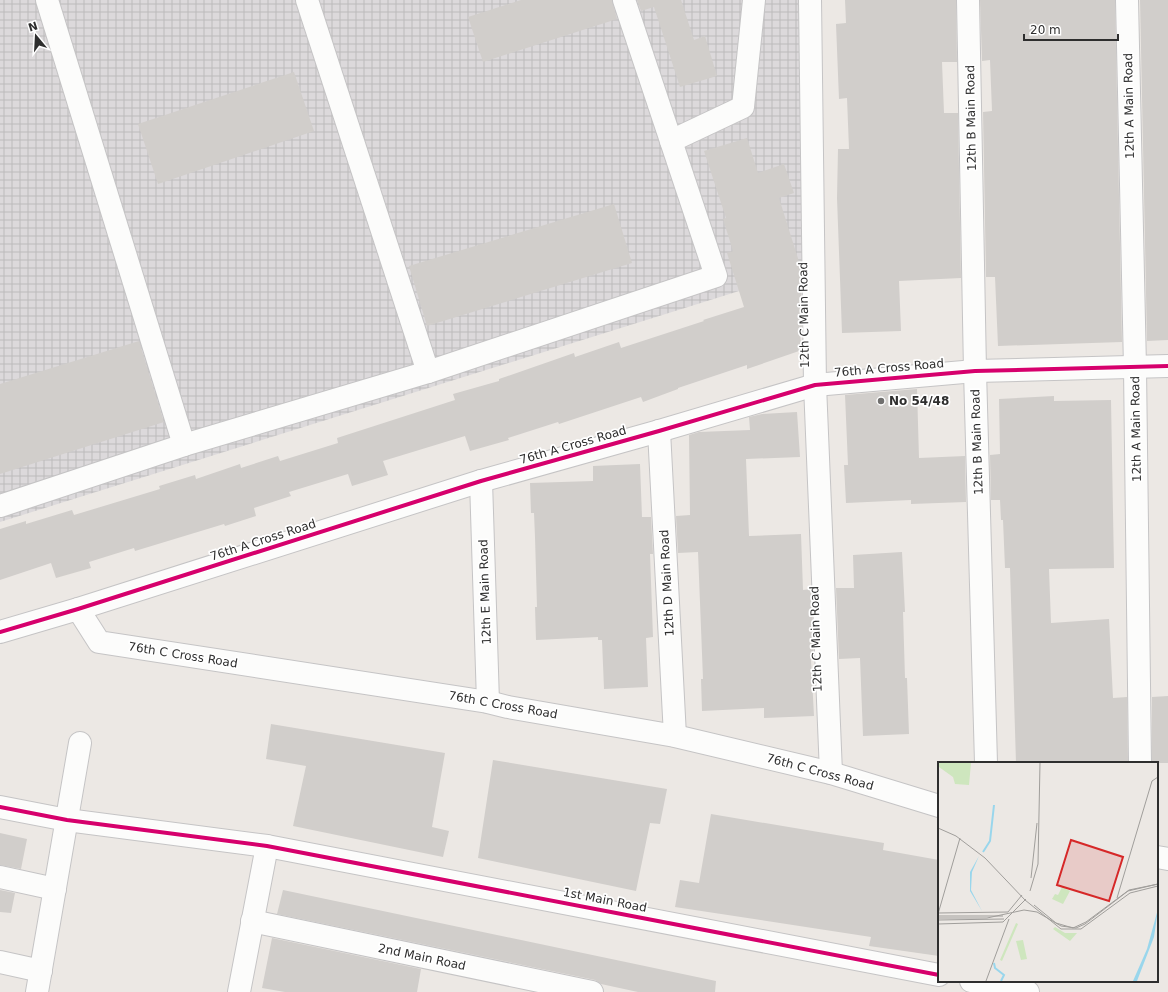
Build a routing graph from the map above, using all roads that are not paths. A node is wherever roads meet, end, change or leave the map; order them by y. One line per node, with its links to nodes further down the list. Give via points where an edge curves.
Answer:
1 (47, 0): 15 (street)
2 (307, 0): 12 (street)
3 (624, 0): 8 (street)
4 (754, 0): 8 (street, via 743,107)
5 (810, 0): 13 (street, 12th C Main Road)
6 (968, 0): 11 (street, 12th B Main Road)
7 (1127, 0): 10 (street, 12th A Main Road)
8 (671, 141): 12 (street, via 716,276)
9 (1168, 366): 10 (street, 76th A Cross Road)
10 (1135, 368): 11 (street, 76th A Cross Road); 24 (street, 12th A Main Road)
11 (975, 371): 13 (street, 76th A Cross Road); 23 (street, 12th B Main Road)
12 (428, 372): 15 (street)
13 (815, 385): 14 (street, 76th A Cross Road); 25 (street, 12th C Main Road)
14 (660, 431): 16 (street, 76th A Cross Road); 21 (street, 12th D Main Road)
15 (184, 446): 17 (street)
16 (481, 481): 18 (street, 76th A Cross Road); 20 (street, 12th E Main Road)
17 (0, 506)
18 (78, 609): 19 (street, 76th A Cross Road); 20 (street, 76th C Cross Road, via 99,642)
19 (0, 632)
20 (488, 702): 21 (street, 76th C Cross Road)
21 (675, 736): 25 (street, 76th C Cross Road)
22 (80, 743): 28 (street)
23 (986, 762)
24 (1140, 762)
25 (831, 773): 26 (street, 76th C Cross Road)
26 (938, 806)
27 (0, 807): 28 (street, 1st Main Road)
28 (67, 820): 29 (street, 1st Main Road); 33 (street)
29 (268, 846): 34 (street); 37 (street, 1st Main Road)
30 (1158, 857): 31 (street)
31 (1168, 859)
32 (0, 877): 33 (street)
33 (55, 889): 36 (street)
34 (252, 922): 40 (street); 41 (street, 2nd Main Road)
35 (0, 962): 36 (street)
36 (40, 971): 39 (street)
37 (938, 975)
38 (976, 982): 42 (street)
39 (37, 992)
40 (239, 992)
41 (592, 992)
42 (1025, 992)

